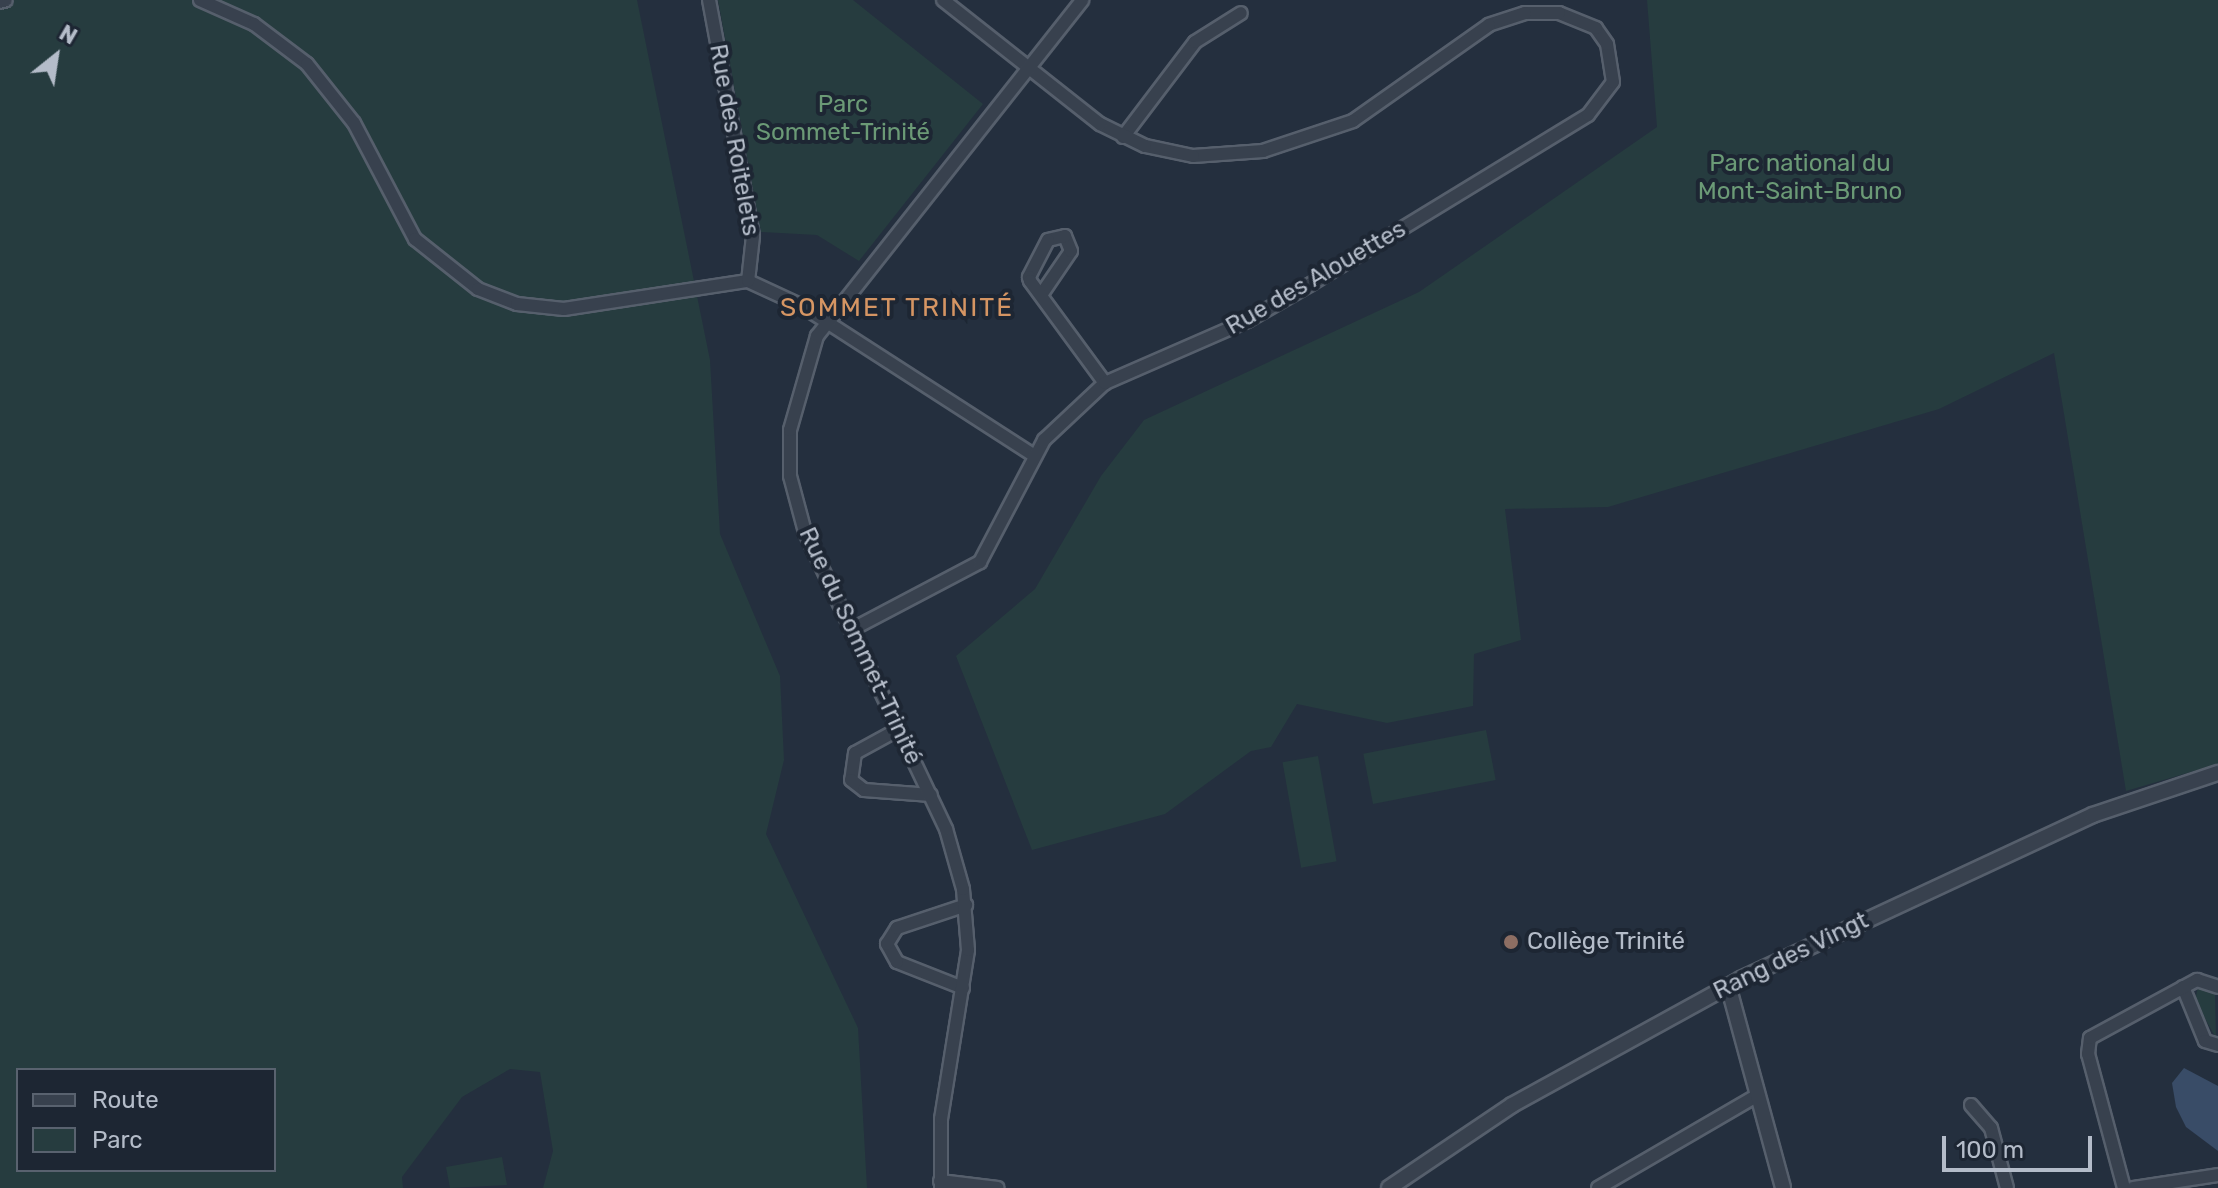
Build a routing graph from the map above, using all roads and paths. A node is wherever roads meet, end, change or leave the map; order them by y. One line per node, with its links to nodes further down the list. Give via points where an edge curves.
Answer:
1 (6, 0): 6 (street)
2 (200, 0): 10 (street, via 266,31 314,71 354,123 415,239 478,289 517,304 564,309)
3 (709, 0): 10 (street, Rue des Roitelets, via 753,236)
4 (943, 0): 8 (street)
5 (1082, 0): 8 (street, Rue du Sommet-Trinité)
6 (0, 2)
7 (1241, 13): 9 (street, via 1195,42)
8 (1029, 68): 9 (street); 12 (street, Rue du Sommet-Trinité)
9 (1123, 137): 13 (street, Rue des Alouettes, via 1207,158 1268,150 1369,114 1489,25 1532,12 1565,14 1596,28 1613,75 1609,92 1588,115 1311,284 1247,321)
10 (748, 281): 12 (street)
11 (1041, 295): 11 (street, via 1071,251 1065,236 1050,238 1029,268); 13 (street)
12 (827, 323): 14 (street); 15 (street, Rue du Sommet-Trinité, via 798,384 789,463 805,532)
13 (1105, 383): 14 (street, Rue des Alouettes)
14 (1033, 455): 15 (street, Rue des Alouettes, via 980,562)
15 (851, 630): 16 (street, Rue du Sommet-Trinité)
16 (899, 729): 18 (street, Rue du Sommet-Trinité); 18 (street, via 855,753 851,780 864,790)
17 (2218, 773): 20 (street, Rang des Vingt, via 2093,815)
18 (931, 795): 19 (street, Rue du Sommet-Trinité)
19 (966, 905): 23 (street, Rue du Sommet-Trinité); 23 (street, via 897,928 887,944 897,962)
20 (1728, 985): 25 (street); 29 (street, Rang des Vingt, via 1512,1105)
21 (2183, 987): 22 (street, via 2204,980); 24 (street, via 2205,1041); 34 (street, via 2088,1041)
22 (2218, 987)
23 (963, 988): 28 (street, Rue du Sommet-Trinité, via 942,1109)
24 (2218, 1045)
25 (1758, 1095): 31 (street); 32 (street)
26 (1971, 1105): 33 (street, via 1991,1128)
27 (2218, 1175): 35 (street)
28 (941, 1184): 30 (street)
29 (1393, 1187)
30 (998, 1188)
31 (1598, 1188)
32 (1783, 1188)
33 (2007, 1188)
34 (2124, 1188)
35 (2133, 1188)

